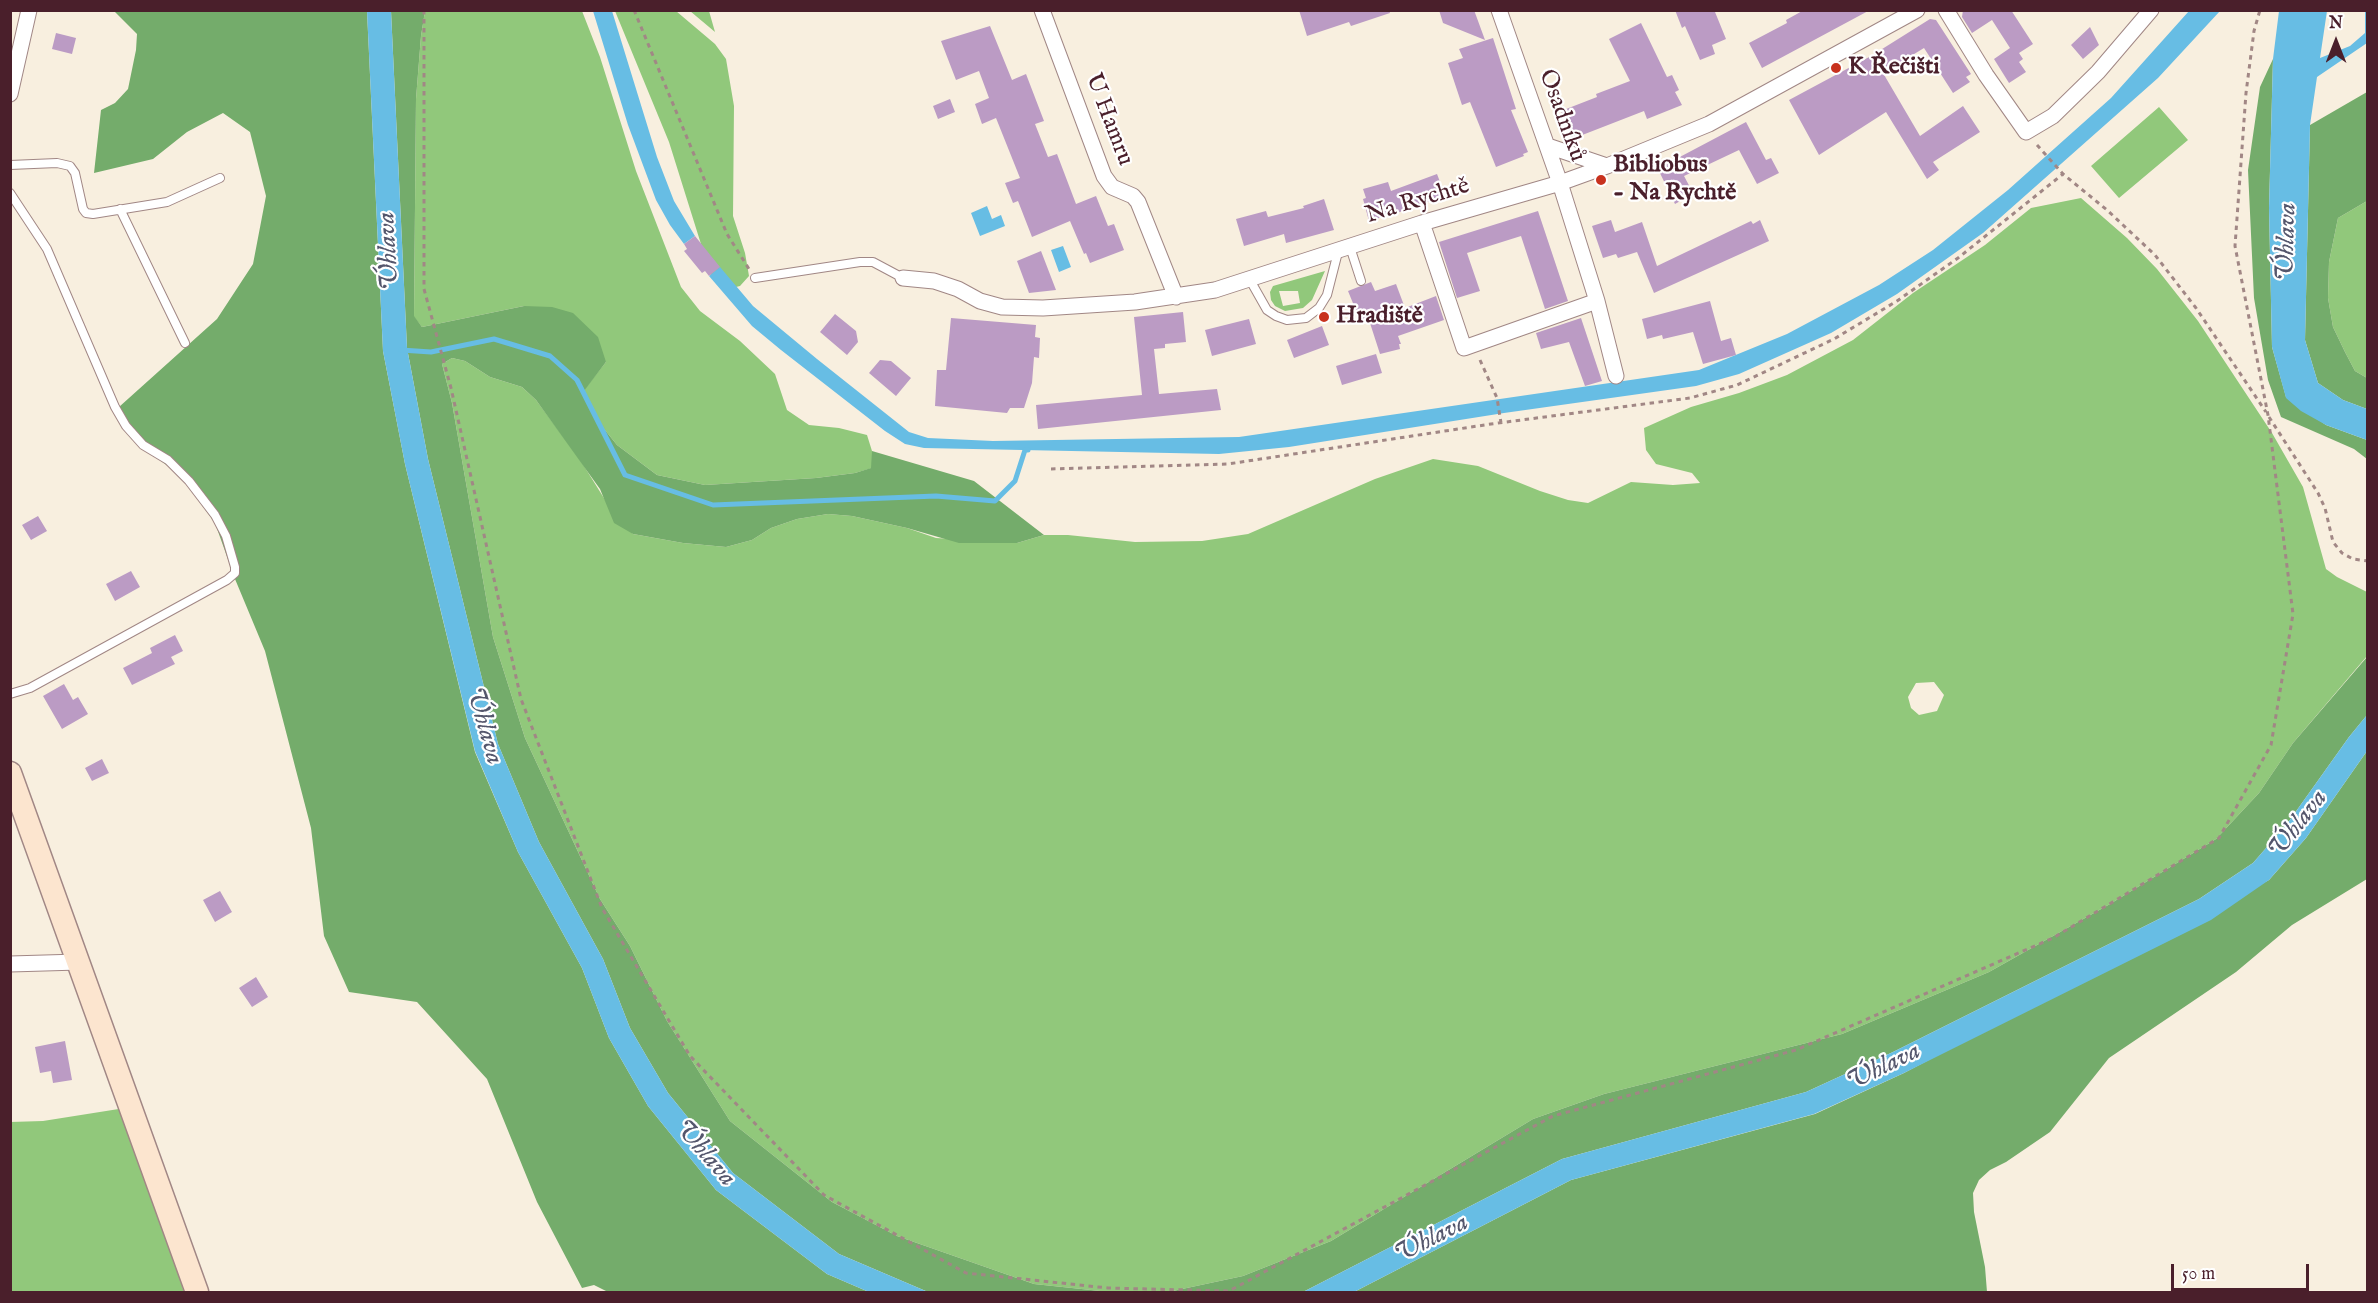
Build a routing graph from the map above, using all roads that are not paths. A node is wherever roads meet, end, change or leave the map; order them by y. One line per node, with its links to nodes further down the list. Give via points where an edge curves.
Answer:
1 (29, 10): 7 (street)
2 (1042, 10): 21 (street, U Hamru, via 1104,176 1112,187 1138,202)
3 (1499, 10): 8 (street, Osadníků)
4 (1917, 10): 10 (street, Na Rychtě, via 1719,119)
5 (1946, 10): 6 (street, via 2026,132 2053,116 2098,72)
6 (2151, 10)
7 (10, 94)
8 (1548, 146): 10 (street); 12 (street, Osadníků)
9 (10, 165): 14 (lane, via 70,166 86,213)
10 (1607, 166): 12 (street, Na Rychtě)
11 (220, 178): 14 (lane, via 167,202)
12 (1560, 183): 15 (street, Na Rychtě); 22 (street, Osadníků)
13 (10, 192): 25 (lane, via 47,249 126,426 196,489 215,514 236,567 227,580 30,688)
14 (120, 209): 23 (lane)
15 (1422, 223): 16 (street, Na Rychtě); 22 (street, via 1464,348)
16 (1344, 250): 19 (street, Na Rychtě); 19 (lane, via 1327,295 1306,318 1287,320 1267,310); 20 (lane)
17 (755, 278): 18 (lane, via 860,262 873,262)
18 (903, 278): 21 (street, Na Rychtě, via 942,284 1002,307 1043,308)
19 (1250, 280): 21 (street, Na Rychtě)
20 (1361, 281)
21 (1176, 297)
22 (1597, 301): 24 (street, Osadníků)
23 (185, 343)
24 (1616, 376)
25 (10, 694)
26 (10, 773): 27 (street)
27 (79, 962): 28 (street); 29 (street)
28 (10, 964)
29 (197, 1293)

